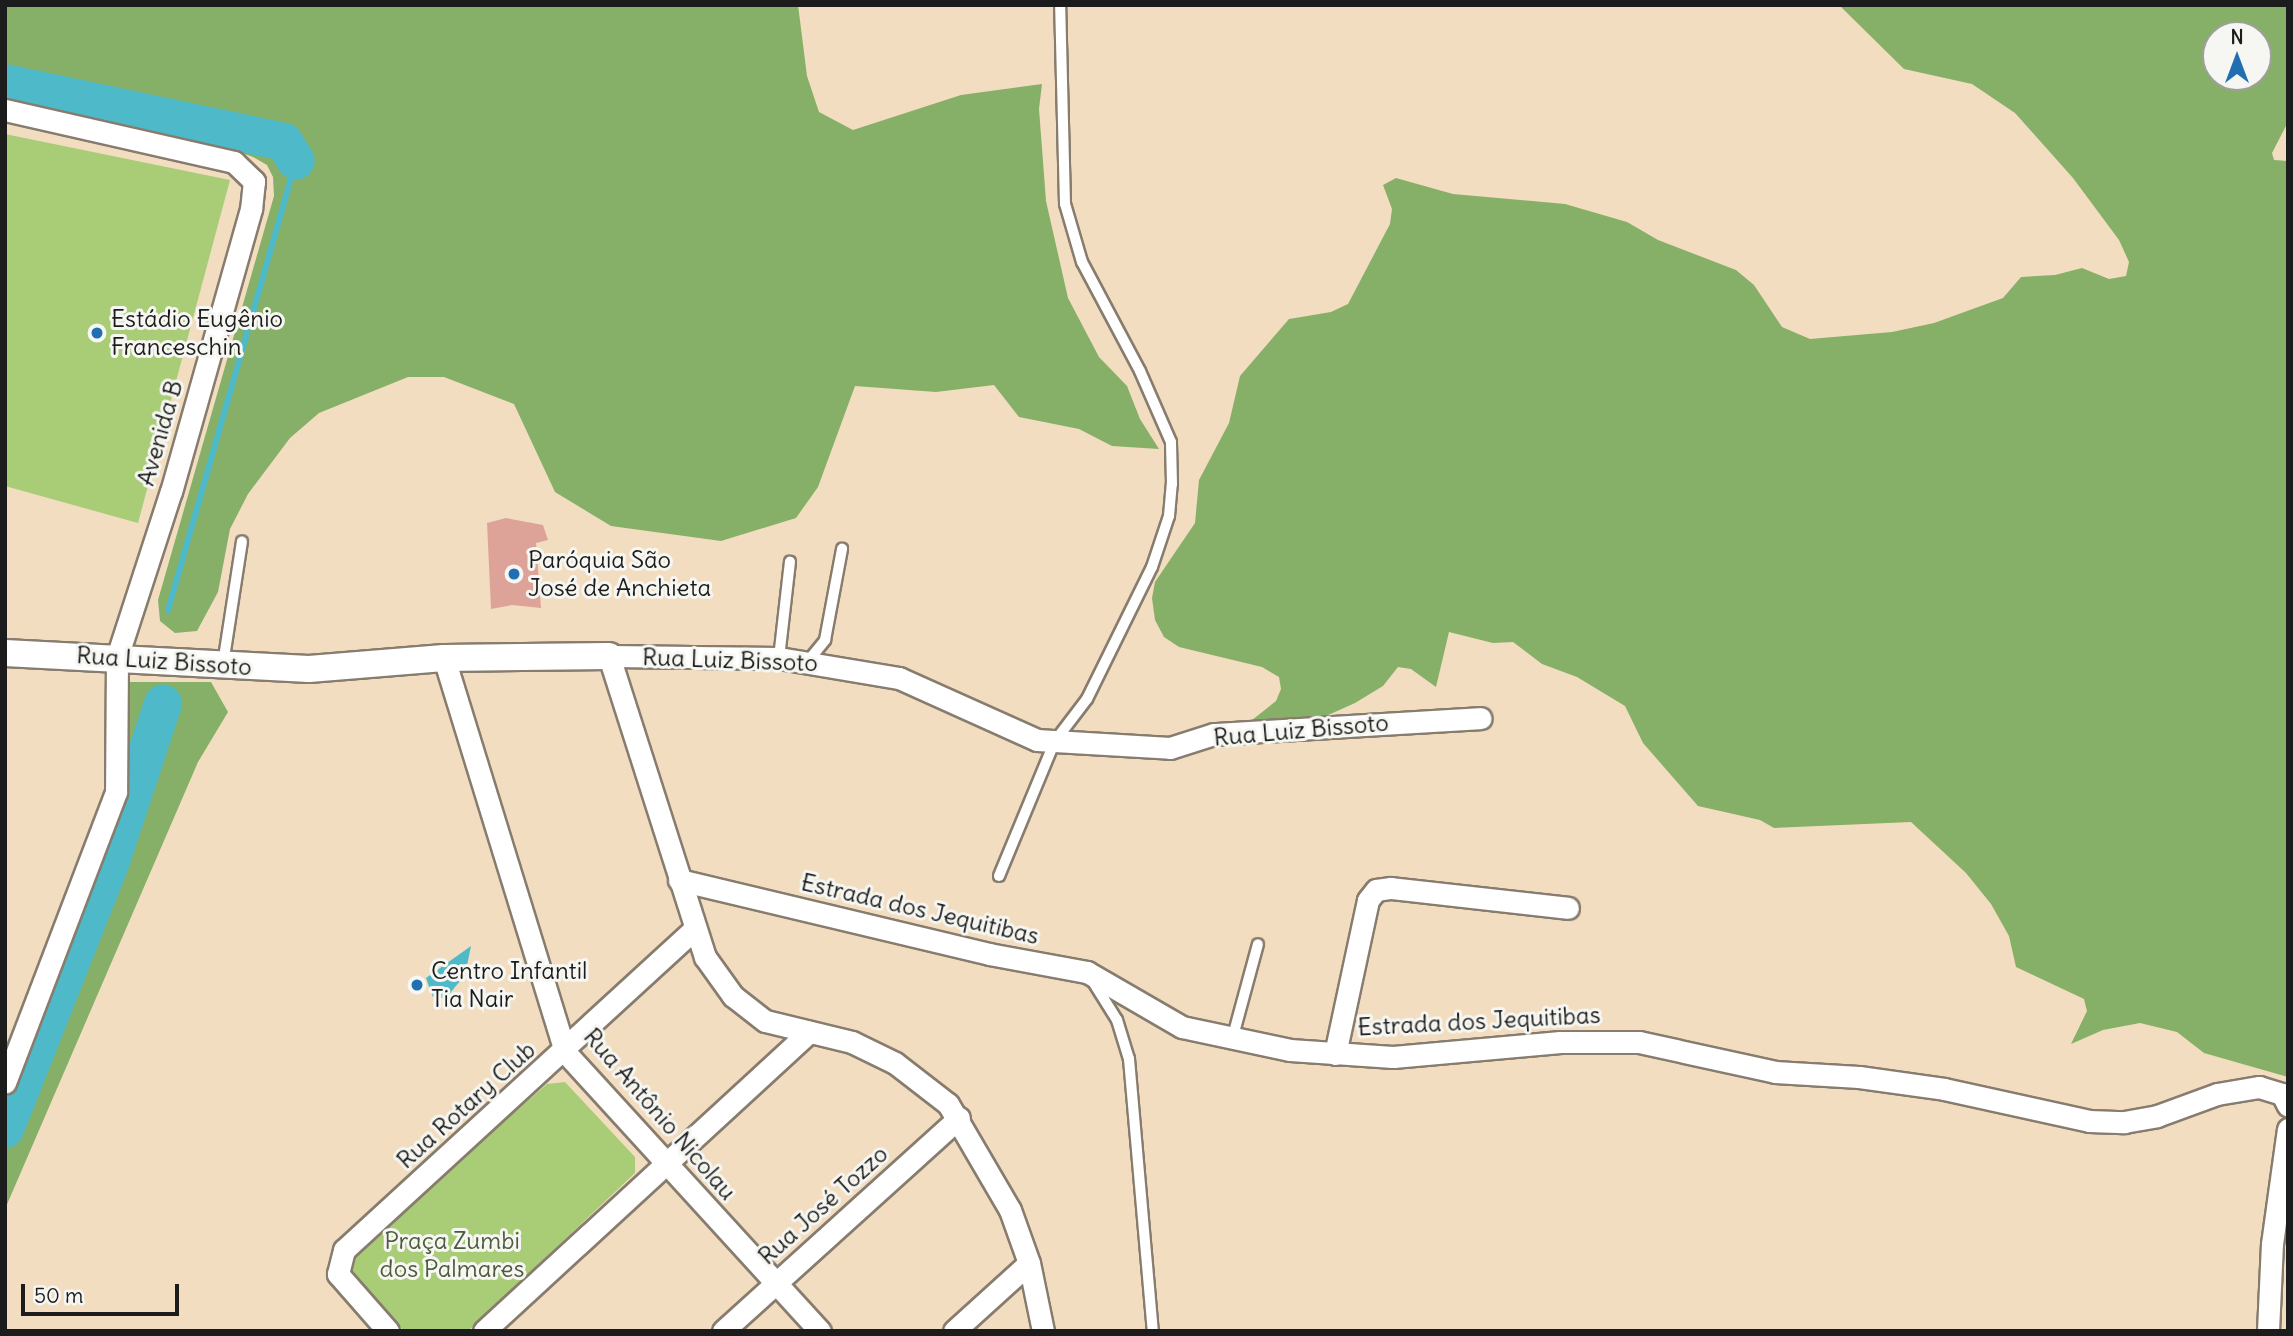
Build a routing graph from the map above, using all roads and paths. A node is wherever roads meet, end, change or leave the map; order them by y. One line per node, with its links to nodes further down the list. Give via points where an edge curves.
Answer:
1 (1060, 5): 14 (lane, via 1065,204 1082,262 1140,371 1171,442 1172,484 1169,516 1152,567 1087,698)
2 (5, 110): 8 (street, Avenida B, via 234,162 254,181 251,209 171,491)
3 (242, 541): 12 (lane)
4 (842, 550): 11 (lane, via 825,639)
5 (790, 562): 10 (lane)
6 (5, 653): 8 (street, Rua Luiz Bissoto)
7 (608, 656): 9 (street, Rua Luiz Bissoto); 10 (street, Rua Luiz Bissoto); 16 (street)
8 (117, 657): 12 (street, Rua Luiz Bissoto); 25 (street, Avenida B, via 116,792)
9 (444, 658): 12 (street, Rua Luiz Bissoto, via 309,669); 23 (street, Rua Antônio Nicolau)
10 (779, 658): 11 (street, Rua Luiz Bissoto)
11 (809, 660): 14 (street, Rua Luiz Bissoto, via 899,678 1019,734)
12 (223, 664)
13 (1481, 718): 14 (street, Rua Luiz Bissoto, via 1213,734 1170,748)
14 (1055, 741): 15 (lane)
15 (999, 876)
16 (679, 880): 18 (street); 20 (street, Estrada dos Jequitibas)
17 (1568, 908): 24 (street, via 1376,890 1368,900)
18 (695, 928): 21 (street, via 705,957 733,996 765,1021); 23 (street, Rua Rotary Club)
19 (1258, 944): 22 (lane)
20 (1087, 972): 22 (street, Estrada dos Jequitibas, via 1182,1027); 38 (lane, via 1117,1020 1129,1059)
21 (809, 1032): 27 (street, via 852,1042 895,1063 948,1104); 29 (street)
22 (1233, 1036): 24 (street, Estrada dos Jequitibas, via 1290,1050)
23 (565, 1052): 29 (street, Rua Antônio Nicolau); 32 (street, Rua Rotary Club, via 345,1250 338,1274)
24 (1335, 1054): 26 (street, Estrada dos Jequitibas, via 1393,1057 1560,1042 1639,1042 1774,1072 1944,1089 2089,1121 2124,1122 2157,1116 2217,1094 2259,1087 2282,1094)
25 (5, 1082)
26 (2288, 1106)
27 (958, 1118): 30 (street, via 1010,1210); 31 (street, Rua José Tozzo)
28 (2288, 1129): 39 (street, via 2272,1244)
29 (666, 1164): 31 (street, Rua Antônio Nicolau); 33 (street)
30 (1029, 1263): 36 (street); 37 (street)
31 (776, 1283): 34 (street, Rua José Tozzo); 35 (street, Rua Antônio Nicolau)
32 (388, 1331)
33 (484, 1331)
34 (723, 1331)
35 (820, 1331)
36 (954, 1331)
37 (1044, 1331)
38 (1153, 1331)
39 (2268, 1331)

